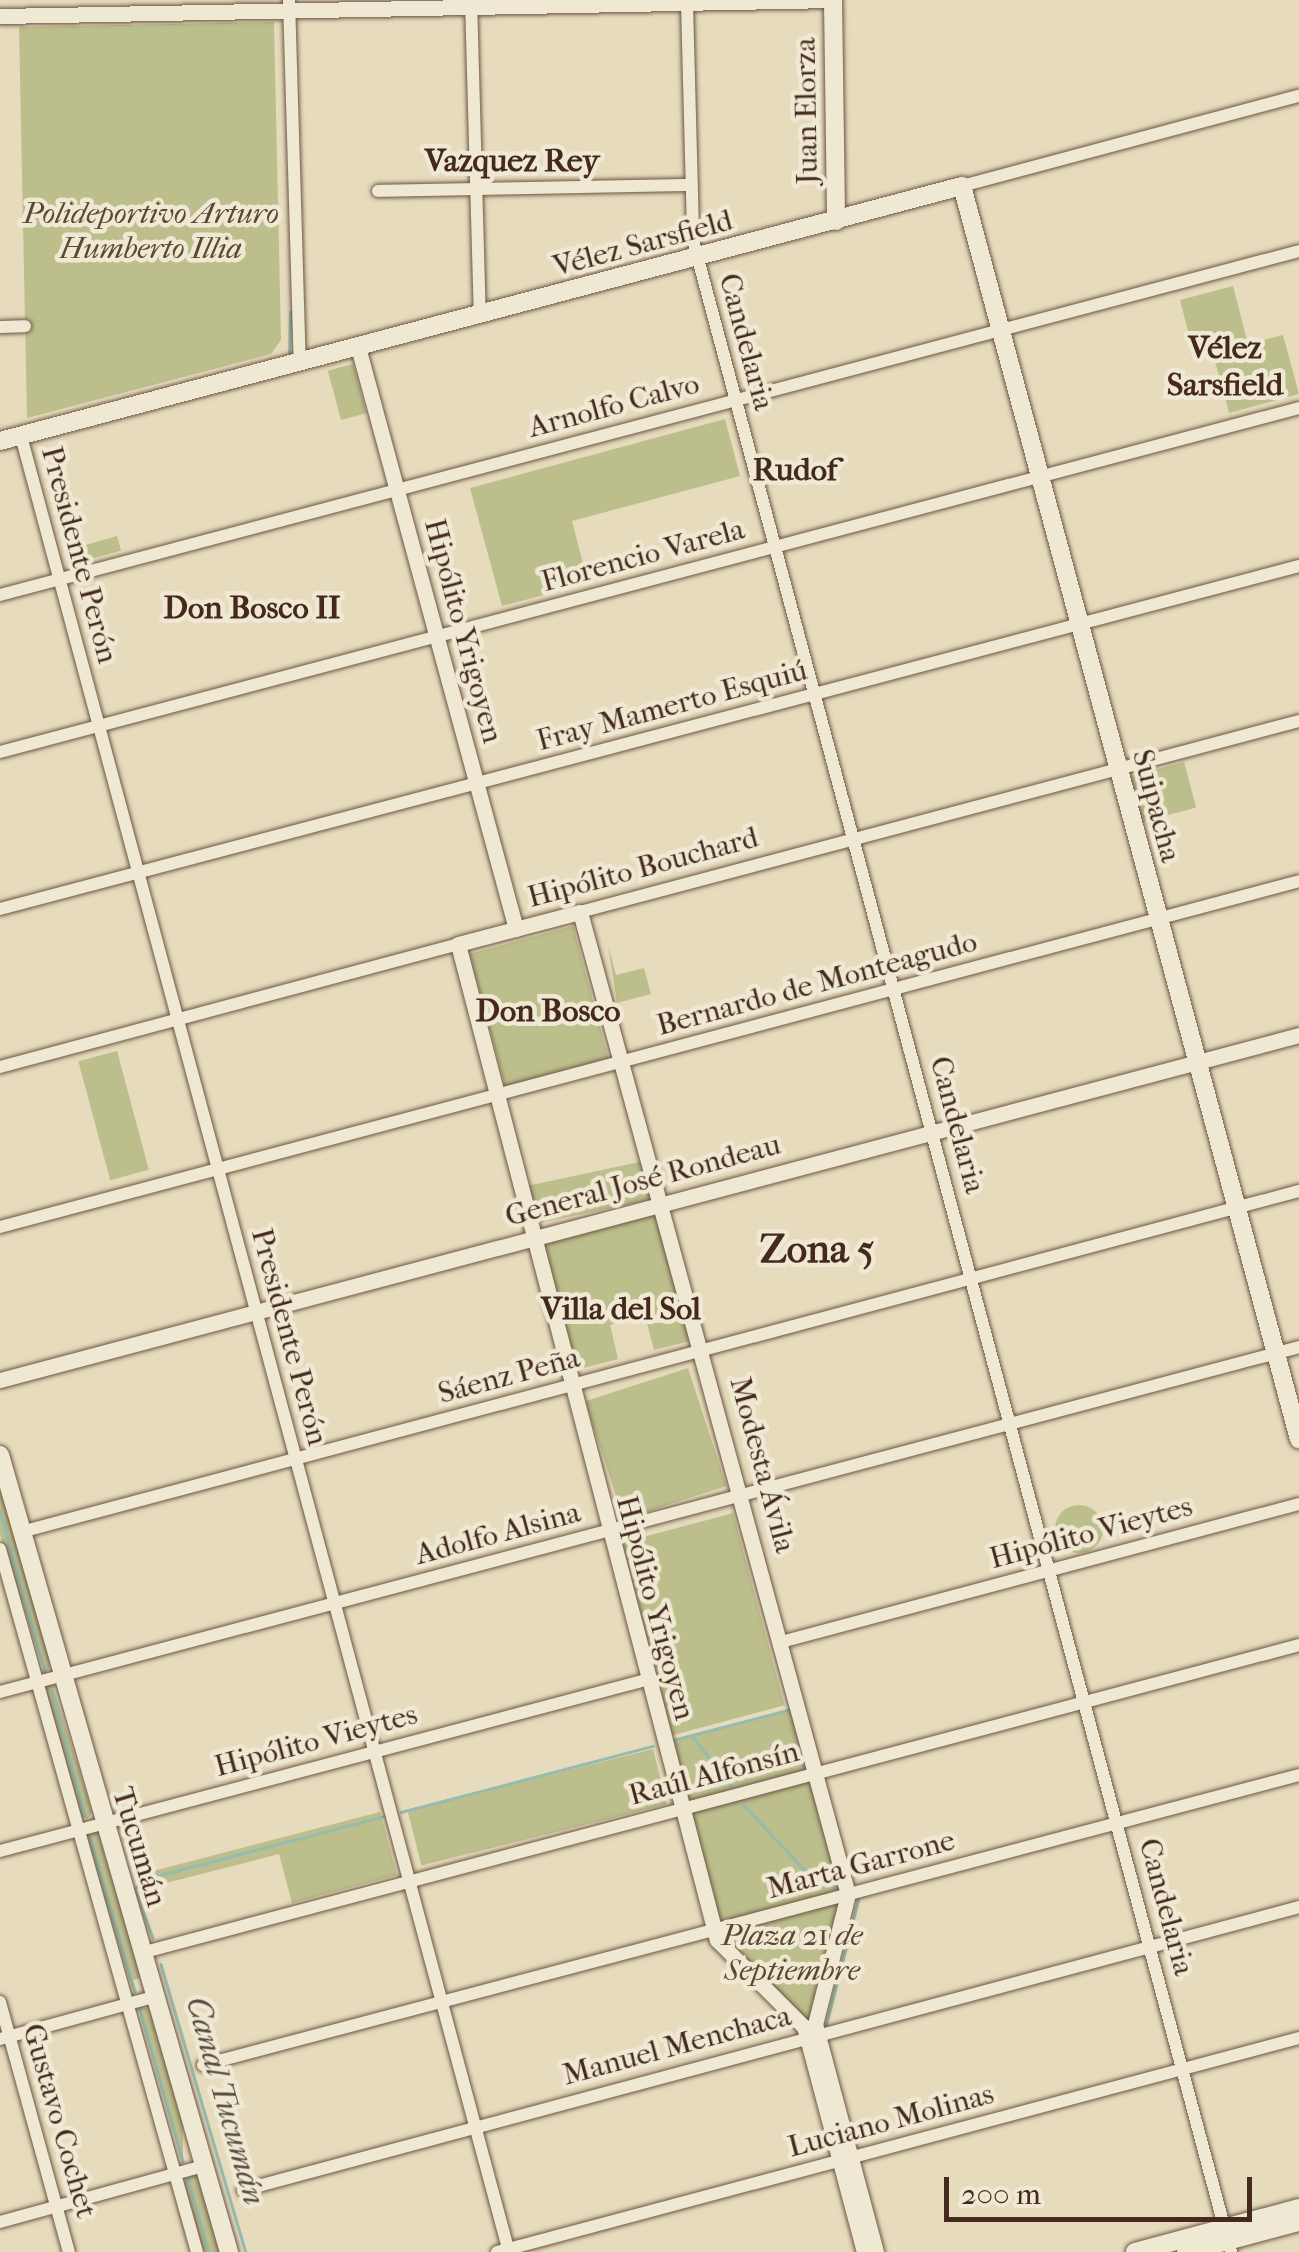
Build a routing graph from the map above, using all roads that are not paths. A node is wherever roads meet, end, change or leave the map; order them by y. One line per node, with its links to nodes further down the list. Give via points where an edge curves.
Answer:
1 (835, 0): 3 (street); 13 (main road, Juan Elorza)
2 (650, 2): 3 (street); 4 (street)
3 (687, 3): 9 (street, Candelaria)
4 (471, 4): 5 (street); 11 (street)
5 (289, 5): 6 (street); 21 (street)
6 (107, 7): 7 (street)
7 (0, 16)
8 (1299, 96): 10 (street, Vélez Sarsfield)
9 (692, 185): 11 (street); 15 (street, Candelaria)
10 (962, 186): 13 (main road, Vélez Sarsfield); 19 (main road, Suipacha)
11 (476, 189): 12 (street); 16 (street)
12 (378, 191)
13 (836, 221): 15 (main road, Vélez Sarsfield)
14 (1299, 251): 19 (street, Arnolfo Calvo)
15 (698, 258): 16 (main road, Vélez Sarsfield); 22 (street, Candelaria)
16 (480, 315): 20 (main road, Vélez Sarsfield)
17 (25, 326): 18 (street)
18 (0, 327)
19 (1000, 330): 22 (street, Arnolfo Calvo); 26 (main road, Suipacha)
20 (358, 347): 21 (main road, Vélez Sarsfield); 27 (street, Hipólito Yrigoyen)
21 (300, 362): 24 (main road, Vélez Sarsfield)
22 (736, 400): 27 (street, Arnolfo Calvo); 28 (street, Candelaria)
23 (1299, 408): 26 (street, Florencio Varela)
24 (20, 436): 25 (main road, Vélez Sarsfield); 30 (street, Presidente Perón)
25 (0, 441)
26 (1039, 477): 28 (street, Florencio Varela); 32 (main road, Suipacha)
27 (397, 490): 30 (street, Arnolfo Calvo); 33 (street, Hipólito Yrigoyen)
28 (775, 546): 33 (street, Florencio Varela); 34 (street, Candelaria)
29 (1299, 566): 32 (street, Fray Mamerto Esquiú)
30 (59, 579): 31 (street, Arnolfo Calvo); 36 (street, Presidente Perón)
31 (0, 595)
32 (1079, 624): 34 (street, Fray Mamerto Esquiú); 38 (main road, Suipacha)
33 (436, 636): 36 (street, Florencio Varela); 39 (street, Hipólito Yrigoyen)
34 (815, 694): 39 (street, Fray Mamerto Esquiú); 40 (street, Candelaria)
35 (1299, 721): 38 (street, Hipólito Bouchard)
36 (98, 725): 37 (street, Florencio Varela); 41 (street, Presidente Perón)
37 (0, 752)
38 (1117, 769): 40 (street, Hipólito Bouchard); 45 (main road, Suipacha)
39 (476, 784): 41 (street, Fray Mamerto Esquiú); 46 (street, Hipólito Yrigoyen)
40 (854, 841): 44 (street, Hipólito Bouchard); 48 (street, Candelaria)
41 (138, 873): 43 (street, Fray Mamerto Esquiú); 49 (street, Presidente Perón)
42 (1299, 881): 45 (street, Bernardo de Monteagudo)
43 (0, 909)
44 (580, 912): 46 (street, Hipólito Bouchard); 51 (street, Modesta Ávila)
45 (1158, 918): 48 (street, Bernardo de Monteagudo); 52 (main road, Suipacha)
46 (516, 929): 47 (street, Hipólito Bouchard)
47 (458, 944): 49 (street, Hipólito Bouchard); 54 (street, Hipólito Yrigoyen)
48 (894, 989): 51 (street, Bernardo de Monteagudo); 55 (street, Candelaria)
49 (178, 1019): 53 (street, Hipólito Bouchard); 56 (street, Presidente Perón)
50 (1299, 1034): 52 (street, General José Rondeau)
51 (622, 1062): 54 (street, Bernardo de Monteagudo); 58 (street, Modesta Ávila)
52 (1197, 1062): 55 (street, General José Rondeau); 59 (main road, Suipacha)
53 (0, 1068)
54 (496, 1096): 56 (street, Bernardo de Monteagudo); 61 (street, Hipólito Yrigoyen)
55 (933, 1132): 58 (street, General José Rondeau); 62 (street, Candelaria)
56 (218, 1170): 60 (street, Bernardo de Monteagudo); 63 (street, Presidente Perón)
57 (1299, 1190): 59 (street, Sáenz Peña)
58 (663, 1204): 61 (street, General José Rondeau); 65 (street, Modesta Ávila)
59 (1236, 1208): 62 (street, Sáenz Peña); 66 (main road, Suipacha)
60 (0, 1227)
61 (528, 1240): 63 (street, General José Rondeau); 68 (street, Hipólito Yrigoyen)
62 (972, 1278): 65 (street, Sáenz Peña); 69 (street, Candelaria)
63 (257, 1313): 67 (street, General José Rondeau); 72 (street, Presidente Perón)
64 (1299, 1347): 66 (street, Adolfo Alsina)
65 (702, 1350): 68 (street, Sáenz Peña); 73 (street, Modesta Ávila)
66 (1276, 1353): 69 (street, Adolfo Alsina); 70 (main road, Suipacha)
67 (0, 1380)
68 (567, 1386): 72 (street, Sáenz Peña); 76 (street, Hipólito Yrigoyen)
69 (1011, 1424): 73 (street, Adolfo Alsina); 78 (street, Candelaria)
70 (1299, 1440)
71 (0, 1456): 75 (main road, Tucumán)
72 (296, 1459): 75 (street, Sáenz Peña); 79 (street, Presidente Perón)
73 (742, 1496): 76 (street, Adolfo Alsina); 80 (street, Modesta Ávila)
74 (1299, 1504): 78 (street, Hipólito Vieytes)
75 (21, 1532): 82 (main road, Tucumán)
76 (606, 1532): 79 (street, Adolfo Alsina); 83 (street, Hipólito Yrigoyen)
77 (0, 1549): 84 (street, Tucumán)
78 (1050, 1570): 80 (street, Hipólito Vieytes); 86 (street, Candelaria)
79 (335, 1603): 82 (street, Adolfo Alsina); 87 (street, Presidente Perón)
80 (780, 1642): 88 (street, Modesta Ávila)
81 (1299, 1645): 86 (street, Raúl Alfonsín)
82 (60, 1676): 84 (street, Adolfo Alsina); 92 (main road, Tucumán)
83 (646, 1680): 87 (street, Hipólito Vieytes); 90 (street, Hipólito Yrigoyen)
84 (37, 1682): 85 (street, Adolfo Alsina); 93 (street, Tucumán)
85 (0, 1692)
86 (1086, 1701): 88 (street, Raúl Alfonsín); 91 (street, Candelaria)
87 (375, 1751): 92 (street, Hipólito Vieytes); 95 (street, Presidente Perón)
88 (816, 1773): 90 (street, Raúl Alfonsín); 96 (street, Modesta Ávila)
89 (1299, 1775): 91 (street, Marta Garrone)
90 (681, 1809): 95 (street, Raúl Alfonsín); 98 (street, Hipólito Yrigoyen)
91 (1118, 1823): 96 (street, Marta Garrone); 99 (street, Candelaria)
92 (102, 1824): 93 (street, Hipólito Vieytes); 100 (main road, Tucumán)
93 (80, 1830): 94 (street, Hipólito Vieytes); 104 (street, Tucumán)
94 (0, 1852)
95 (410, 1881): 100 (street, Raúl Alfonsín); 103 (street, Presidente Perón)
96 (848, 1894): 98 (street, Marta Garrone); 105 (street, Modesta Ávila)
97 (1299, 1906): 99 (street, Manuel Menchaca)
98 (714, 1930): 103 (street, Marta Garrone); 105 (street, Hipólito Yrigoyen)
99 (1151, 1946): 105 (street, Manuel Menchaca); 109 (street, Candelaria)
100 (142, 1952): 101 (main road, Tucumán)
101 (154, 1997): 104 (street); 112 (main road, Tucumán)
102 (0, 2002): 106 (street, Gustavo Cochet)
103 (443, 2002): 108 (street, Marta Garrone); 110 (street, Presidente Perón)
104 (128, 2004): 106 (street); 113 (street, Tucumán)
105 (812, 2036): 110 (street, Manuel Menchaca); 111 (street, Hipólito Yrigoyen)
106 (5, 2037): 115 (street, Gustavo Cochet)
107 (1299, 2038): 109 (street, Luciano Molinas)
108 (203, 2065)
109 (1183, 2069): 111 (street, Luciano Molinas); 119 (street, Candelaria)
110 (476, 2126): 114 (street, Manuel Menchaca); 120 (street, Presidente Perón)
111 (845, 2159): 120 (street, Luciano Molinas); 124 (street, Hipólito Yrigoyen); 125 (street, Hipólito Yrigoyen)
112 (204, 2166): 113 (street); 123 (main road, Tucumán)
113 (175, 2174): 115 (street); 122 (street, Tucumán)
114 (243, 2190)
115 (56, 2206): 117 (street); 121 (street, Gustavo Cochet)
116 (1299, 2208): 119 (main road)
117 (0, 2222)
118 (1299, 2222): 119 (main road)
119 (1228, 2240): 126 (main road); 127 (main road)
120 (505, 2251)
121 (69, 2252)
122 (197, 2252)
123 (229, 2252)
124 (864, 2252)
125 (876, 2252)
126 (1135, 2252)
127 (1186, 2252)

